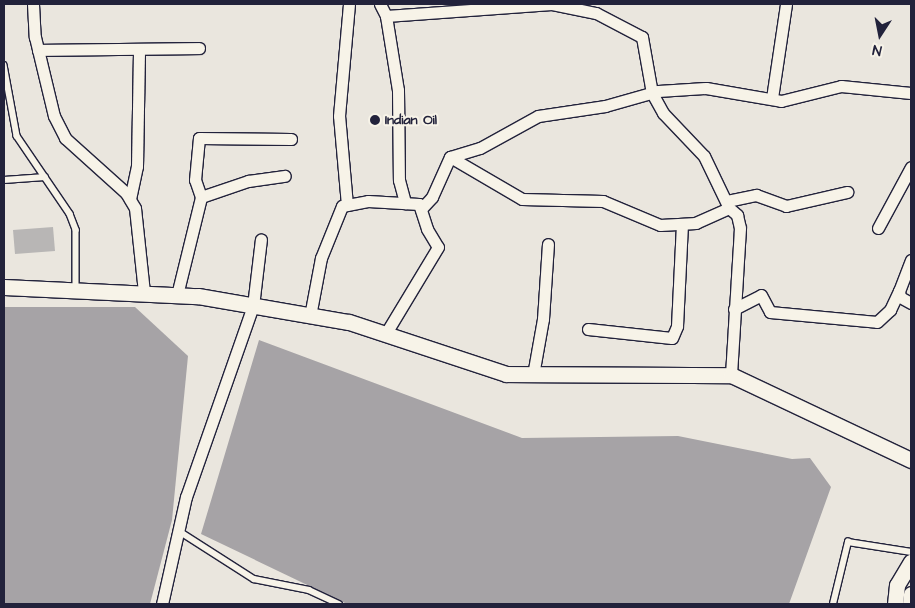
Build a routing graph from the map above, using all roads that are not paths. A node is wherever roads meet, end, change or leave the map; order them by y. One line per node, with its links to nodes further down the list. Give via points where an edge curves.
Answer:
1 (33, 4): 9 (street)
2 (349, 4): 24 (street, via 339,116)
3 (380, 4): 6 (street)
4 (786, 4): 13 (street)
5 (566, 5): 6 (street); 11 (street, via 596,13 642,37)
6 (386, 16): 23 (street, via 398,90 399,180)
7 (199, 48): 8 (street)
8 (139, 49): 9 (street); 22 (street, via 137,166)
9 (38, 50): 22 (street, via 46,89 65,138)
10 (4, 67): 18 (lane, via 17,136)
11 (652, 93): 13 (street, via 728,89); 15 (street, via 538,116 480,148); 25 (street, via 663,113 704,156)
12 (911, 93): 13 (street, via 841,86 781,101)
13 (772, 98)
14 (291, 139): 21 (street, via 199,138 196,180)
15 (450, 157): 26 (street, via 432,197); 27 (street, via 522,199 603,201 660,225)
16 (911, 167): 28 (street)
17 (286, 176): 21 (street, via 248,181)
18 (45, 177): 19 (lane); 33 (lane, via 70,214 76,230)
19 (4, 180)
20 (847, 192): 25 (street, via 786,206 756,195)
21 (200, 197): 36 (street)
22 (130, 199): 35 (street, via 137,221)
23 (405, 203): 24 (street, via 368,201); 26 (street, via 419,204)
24 (347, 205): 40 (street, via 342,206 334,220 321,258)
25 (728, 205): 27 (street); 39 (street, via 737,215 740,228)
26 (421, 209): 42 (street, via 427,229 438,247)
27 (682, 225): 41 (street, via 677,326 672,338)
28 (878, 228)
29 (261, 239): 38 (street)
30 (548, 244): 43 (street, via 542,327)
31 (911, 260): 34 (street)
32 (4, 287): 33 (street)
33 (84, 289): 35 (street)
34 (899, 291): 37 (street, via 900,297); 39 (street, via 890,310 877,322 770,312 761,295)
35 (144, 292): 36 (street)
36 (177, 295): 38 (street)
37 (911, 304)
38 (253, 306): 40 (street); 46 (street, via 186,497)
39 (734, 309): 44 (street)
40 (310, 316): 42 (street, via 349,322)
41 (588, 329)
42 (385, 335): 43 (street, via 506,374)
43 (533, 375): 44 (street)
44 (730, 375): 45 (street)
45 (911, 460)
46 (179, 530): 49 (street); 50 (lane, via 254,579 309,590)
47 (911, 563): 51 (lane, via 848,542); 52 (street, via 897,585)
48 (911, 594): 53 (street)
49 (162, 604)
50 (339, 604)
51 (834, 604)
52 (895, 604)
53 (910, 604)

